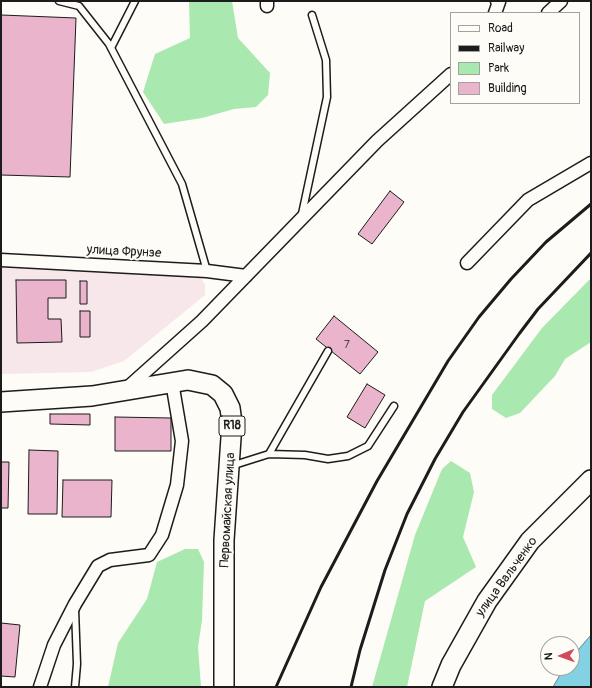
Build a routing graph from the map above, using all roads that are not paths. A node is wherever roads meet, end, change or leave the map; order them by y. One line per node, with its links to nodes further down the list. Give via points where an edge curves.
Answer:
1 (59, 1): 6 (lane, via 79,6)
2 (135, 1): 6 (lane)
3 (561, 1): 4 (street)
4 (549, 12)
5 (312, 15): 9 (lane, via 326,60 327,97)
6 (111, 48): 12 (lane, via 182,184)
7 (450, 75): 9 (street, via 377,141)
8 (591, 163): 11 (street, via 528,200)
9 (301, 219): 13 (street)
10 (1, 260): 12 (street, улица Фрунзе)
11 (467, 262)
12 (207, 271): 13 (street, улица Фрунзе)
13 (246, 276): 16 (street, via 202,322)
14 (328, 351): 19 (lane)
15 (172, 382): 16 (main road, Первомайская улица / R18); 20 (main road, Первомайская улица / R18, via 200,381 212,385 222,394 230,408 232,422); 22 (street, via 182,441 177,485 162,535 149,555 110,560 98,566)
16 (124, 391): 17 (main road, Первомайская улица / R18, via 92,396)
17 (1, 402)
18 (394, 406): 19 (lane, via 368,446 348,456 328,459 306,455)
19 (269, 454): 20 (lane)
20 (230, 466): 25 (main road, Первомайская улица / R18, via 224,540)
21 (591, 480): 26 (main road, улица Вальченко, via 530,541 491,595 450,665)
22 (75, 604): 23 (street, via 54,645); 24 (lane)
23 (40, 687)
24 (75, 687)
25 (224, 687)
26 (442, 687)

